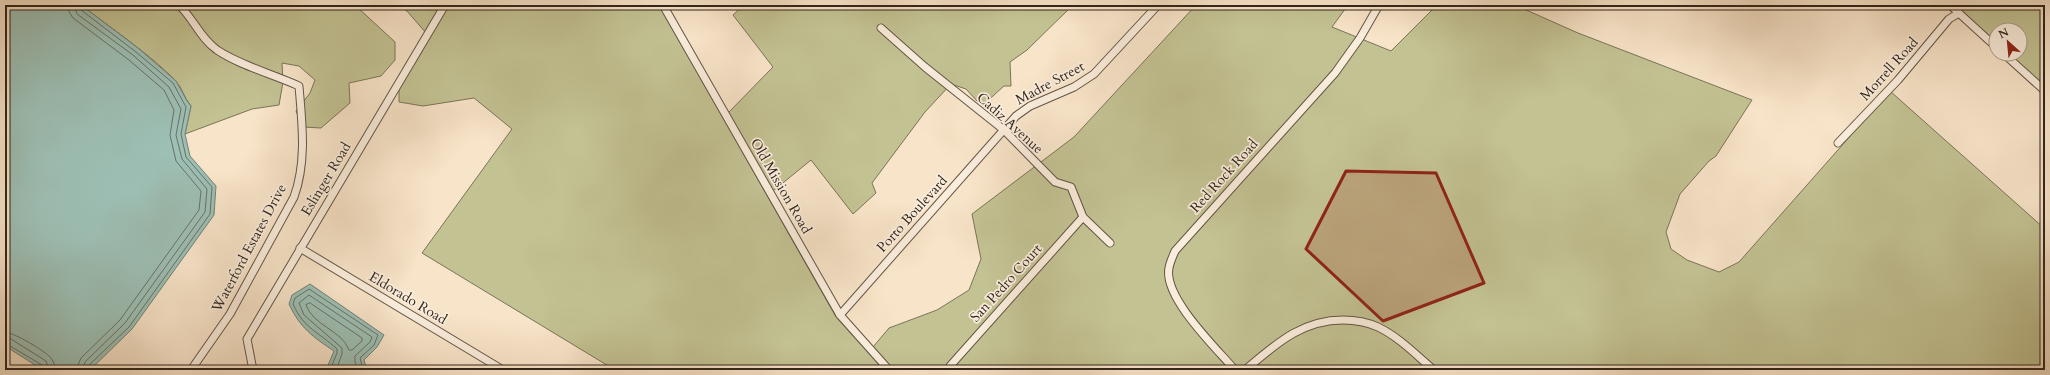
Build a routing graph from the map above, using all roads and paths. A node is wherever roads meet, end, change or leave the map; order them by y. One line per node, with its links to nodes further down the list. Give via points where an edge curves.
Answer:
1 (179, 5): 19 (street, Waterford Estates Drive, via 217,50 299,86 303,137 301,178 294,197 230,314)
2 (445, 5): 16 (street, Eslinger Road)
3 (663, 5): 17 (street, Old Mission Road)
4 (1158, 5): 12 (street, Madre Street, via 1094,74 1030,106 1016,116)
5 (1379, 5): 23 (street, Red Rock Road, via 1335,73 1175,250 1168,269 1171,289 1176,299)
6 (1950, 5): 7 (street)
7 (1959, 13): 9 (street); 13 (street, Morrell Road, via 1949,19 1898,80)
8 (880, 28): 12 (street, Cadiz Avenue)
9 (1988, 40)
10 (2013, 62): 11 (street)
11 (2045, 91)
12 (1004, 130): 14 (street, Cadiz Avenue, via 1055,182 1070,187); 17 (street, Porto Boulevard)
13 (1838, 143)
14 (1082, 217): 15 (street, Cadiz Avenue); 18 (street, San Pedro Court)
15 (1110, 243)
16 (300, 248): 20 (street, Eslinger Road, via 247,339); 21 (street, Eldorado Road)
17 (840, 315): 22 (street, Old Mission Road)
18 (950, 366)
19 (191, 370)
20 (253, 370)
21 (503, 370)
22 (889, 370)
23 (1235, 370)
24 (1245, 370): 25 (street, via 1294,331 1334,320 1357,320 1378,327 1401,342)
25 (1434, 370)

